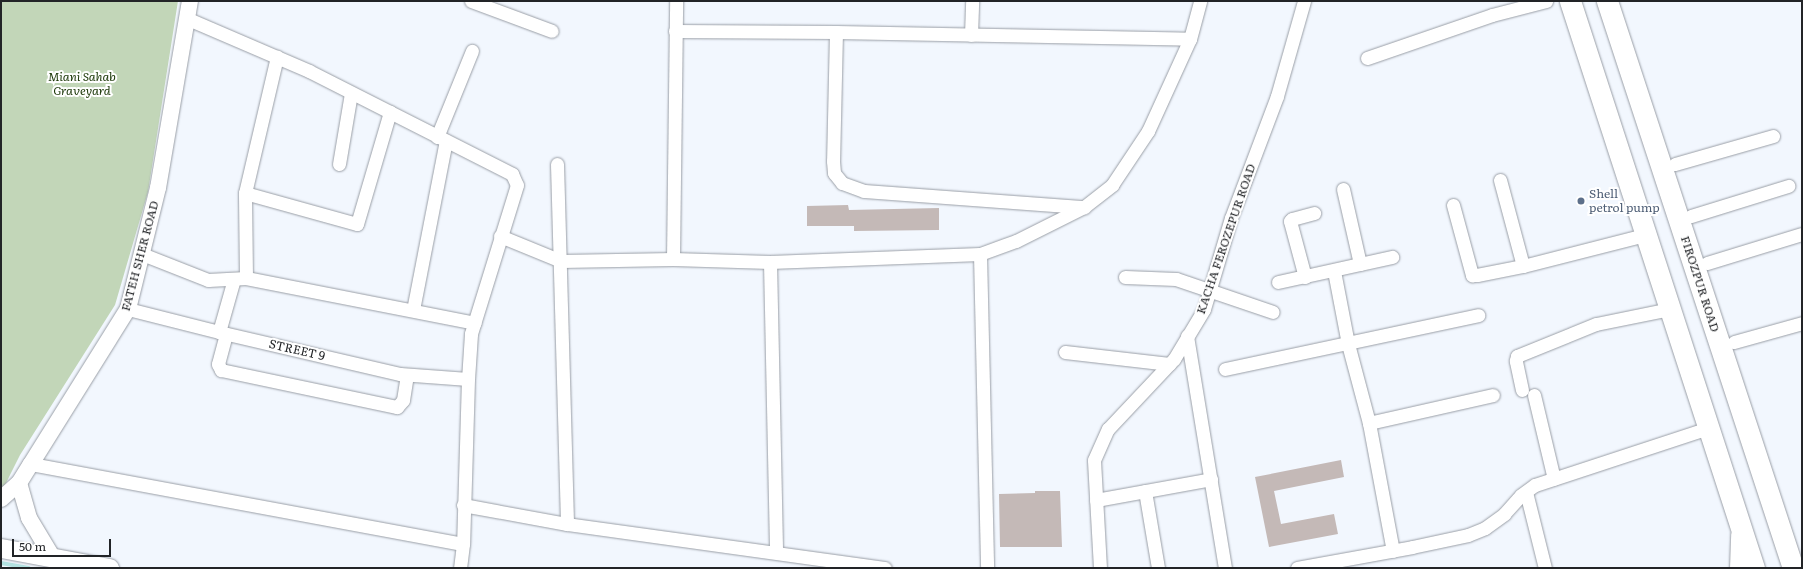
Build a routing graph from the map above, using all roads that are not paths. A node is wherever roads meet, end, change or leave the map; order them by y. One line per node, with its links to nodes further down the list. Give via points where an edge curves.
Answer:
1 (190, 1): 10 (street, FATEH SHER ROAD)
2 (471, 1): 11 (street)
3 (676, 1): 12 (street)
4 (972, 1): 14 (street)
5 (1200, 1): 15 (street)
6 (1304, 1): 51 (street, KACHA FEROZEPUR ROAD, via 1277,96 1231,218)
7 (1546, 1): 18 (street, via 1492,15)
8 (1570, 1): 35 (main road)
9 (1607, 1): 98 (main road, FIROZPUR ROAD)
10 (186, 18): 17 (street); 37 (street, FATEH SHER ROAD, via 158,188)
11 (552, 31)
12 (675, 31): 13 (street); 40 (street)
13 (836, 32): 14 (street); 31 (street, via 833,167 834,173 842,183 864,191)
14 (971, 35): 15 (street)
15 (1190, 39): 31 (street, via 1148,131 1112,185)
16 (472, 51): 22 (street)
17 (277, 57): 19 (street); 29 (street)
18 (1367, 58)
19 (351, 93): 20 (street); 23 (street)
20 (390, 112): 22 (street); 29 (street, via 357,224)
21 (1773, 136): 25 (street)
22 (442, 139): 36 (street, via 512,174 517,185); 54 (street)
23 (339, 164)
24 (557, 164): 41 (street)
25 (1675, 164)
26 (1500, 180): 45 (street)
27 (1788, 186): 33 (street)
28 (1343, 189): 44 (street)
29 (245, 193): 49 (street)
30 (1453, 205): 45 (street, via 1472,274)
31 (1084, 207): 38 (street, via 1016,241)
32 (1314, 213): 48 (street, via 1290,221)
33 (1691, 216)
34 (1802, 234): 43 (street)
35 (1646, 235): 45 (street); 53 (main road)
36 (500, 236): 41 (street); 57 (street)
37 (142, 254): 49 (street, via 208,280); 52 (street, FATEH SHER ROAD)
38 (980, 254): 42 (street); 90 (street)
39 (1392, 257): 44 (street)
40 (673, 259): 41 (street); 42 (street)
41 (561, 261): 80 (street)
42 (770, 262): 85 (street)
43 (1707, 263)
44 (1360, 264): 46 (street)
45 (1523, 266)
46 (1334, 271): 48 (street); 62 (street)
47 (1125, 277): 51 (street, via 1176,279)
48 (1305, 277): 50 (street)
49 (240, 279): 54 (street); 59 (street)
50 (1278, 282)
51 (1209, 290): 55 (street); 60 (street, KACHA FEROZEPUR ROAD, via 1204,309)
52 (128, 309): 59 (street, STREET 9); 71 (street, FATEH SHER ROAD)
53 (1670, 309): 70 (main road); 72 (street, via 1596,324 1517,356 1516,361)
54 (413, 310): 57 (street)
55 (1273, 312)
56 (1478, 315): 62 (street)
57 (475, 323): 67 (street)
58 (1802, 323): 61 (street)
59 (223, 333): 66 (street, STREET 9); 66 (street, via 218,364 221,370 397,407 402,400)
60 (1187, 336): 64 (street, KACHA FEROZEPUR ROAD); 73 (street)
61 (1734, 342)
62 (1348, 344): 65 (street); 69 (street)
63 (1065, 352): 64 (street)
64 (1169, 364): 78 (street, KACHA FEROZEPUR ROAD, via 1108,429 1094,460)
65 (1225, 369)
66 (407, 375): 67 (street, STREET 9)
67 (468, 379): 79 (street)
68 (1493, 395): 69 (street)
69 (1369, 424): 84 (street)
70 (1708, 428): 72 (street); 81 (main road)
71 (31, 464): 74 (street, FATEH SHER ROAD); 82 (street)
72 (1554, 478): 76 (street, via 1535,485)
73 (1211, 479): 75 (street); 93 (street)
74 (19, 483): 77 (street, FATEH SHER ROAD); 86 (street, via 29,518)
75 (1145, 491): 78 (street); 92 (street)
76 (1526, 492): 84 (street, via 1504,514 1485,528 1468,535); 95 (street)
77 (1, 499)
78 (1096, 500): 91 (street, KACHA FEROZEPUR ROAD)
79 (464, 505): 80 (street); 82 (street)
80 (568, 524): 85 (street)
81 (1740, 530): 96 (main road); 97 (main road)
82 (463, 544): 88 (street)
83 (1, 548): 86 (main road)
84 (1393, 551): 94 (street)
85 (776, 552): 89 (street)
86 (53, 558): 87 (main road)
87 (109, 568)
88 (460, 568)
89 (884, 568)
90 (986, 568)
91 (1100, 568)
92 (1158, 568)
93 (1225, 568)
94 (1297, 568)
95 (1545, 568)
96 (1739, 568)
97 (1754, 568)
98 (1793, 568)

